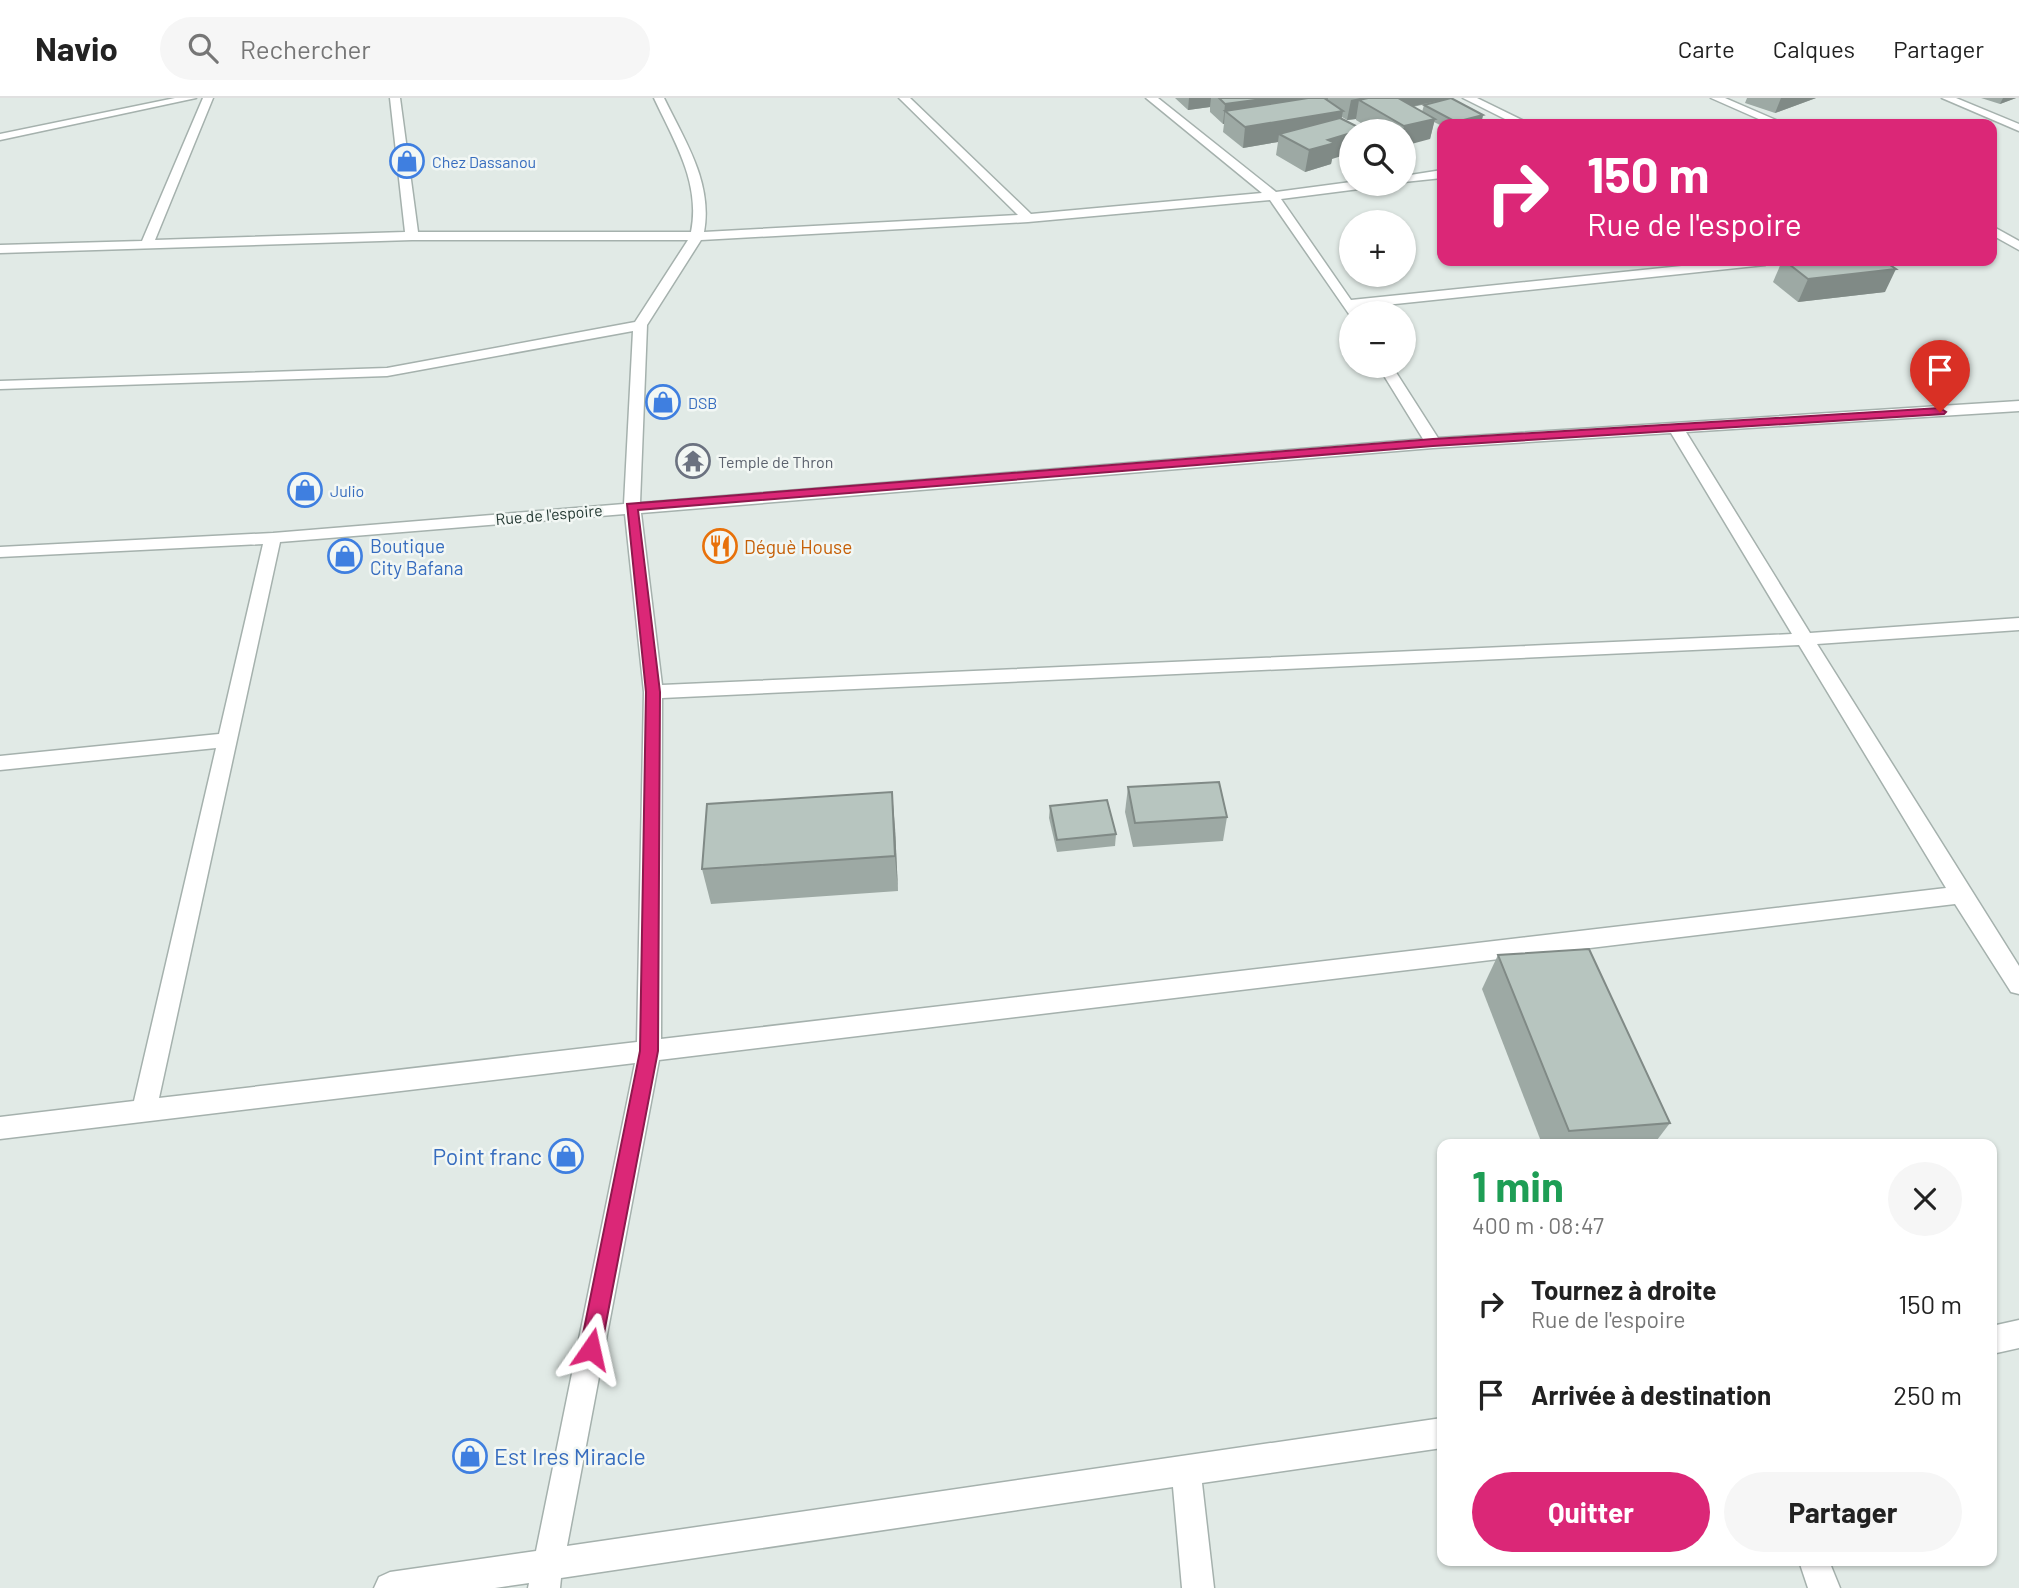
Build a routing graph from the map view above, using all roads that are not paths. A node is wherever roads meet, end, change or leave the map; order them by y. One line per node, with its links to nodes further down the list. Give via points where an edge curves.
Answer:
1 (191, 98): 13 (street)
2 (208, 98): 22 (street)
3 (395, 98): 20 (street)
4 (659, 98): 21 (street, via 692,166 702,209)
5 (904, 98): 18 (street)
6 (1151, 98): 17 (street)
7 (1468, 98): 10 (street)
8 (1716, 98): 11 (street)
9 (1947, 98): 12 (street)
10 (1513, 119)
11 (1767, 119)
12 (2019, 128)
13 (0, 137)
14 (1437, 175): 15 (street)
15 (1416, 177)
16 (1339, 188): 17 (street)
17 (1273, 197): 18 (street); 26 (street)
18 (1028, 218): 21 (street)
19 (1997, 235): 23 (street)
20 (412, 236): 21 (street); 22 (street)
21 (697, 236): 28 (street)
22 (147, 244): 24 (street)
23 (2019, 246)
24 (0, 249)
25 (1722, 266): 27 (street)
26 (1344, 301)
27 (1416, 301)
28 (640, 325): 30 (street, via 387,372); 34 (street)
29 (1392, 378): 33 (street)
30 (0, 385)
31 (2019, 406): 32 (street, Rue de l'espoire)
32 (1677, 430): 33 (street, Rue de l'espoire); 38 (street)
33 (1433, 443): 34 (street, Rue de l'espoire)
34 (632, 507): 35 (street, Rue de l'espoire); 39 (street)
35 (273, 538): 36 (street, Rue de l'espoire); 40 (street)
36 (0, 552)
37 (2019, 624): 38 (street)
38 (1807, 639): 39 (street); 42 (street)
39 (653, 692): 44 (street)
40 (230, 740): 41 (street); 45 (street)
41 (0, 763)
42 (1961, 895): 43 (street); 44 (street)
43 (2019, 985)
44 (649, 1051): 45 (street); 52 (street)
45 (144, 1111): 46 (street)
46 (0, 1128)
47 (2019, 1334): 48 (street)
48 (1997, 1339)
49 (1437, 1434): 50 (street)
50 (1186, 1470): 52 (street); 54 (street)
51 (1816, 1566): 55 (street)
52 (546, 1577): 53 (street)
53 (390, 1588)
54 (1198, 1588)
55 (1824, 1588)

